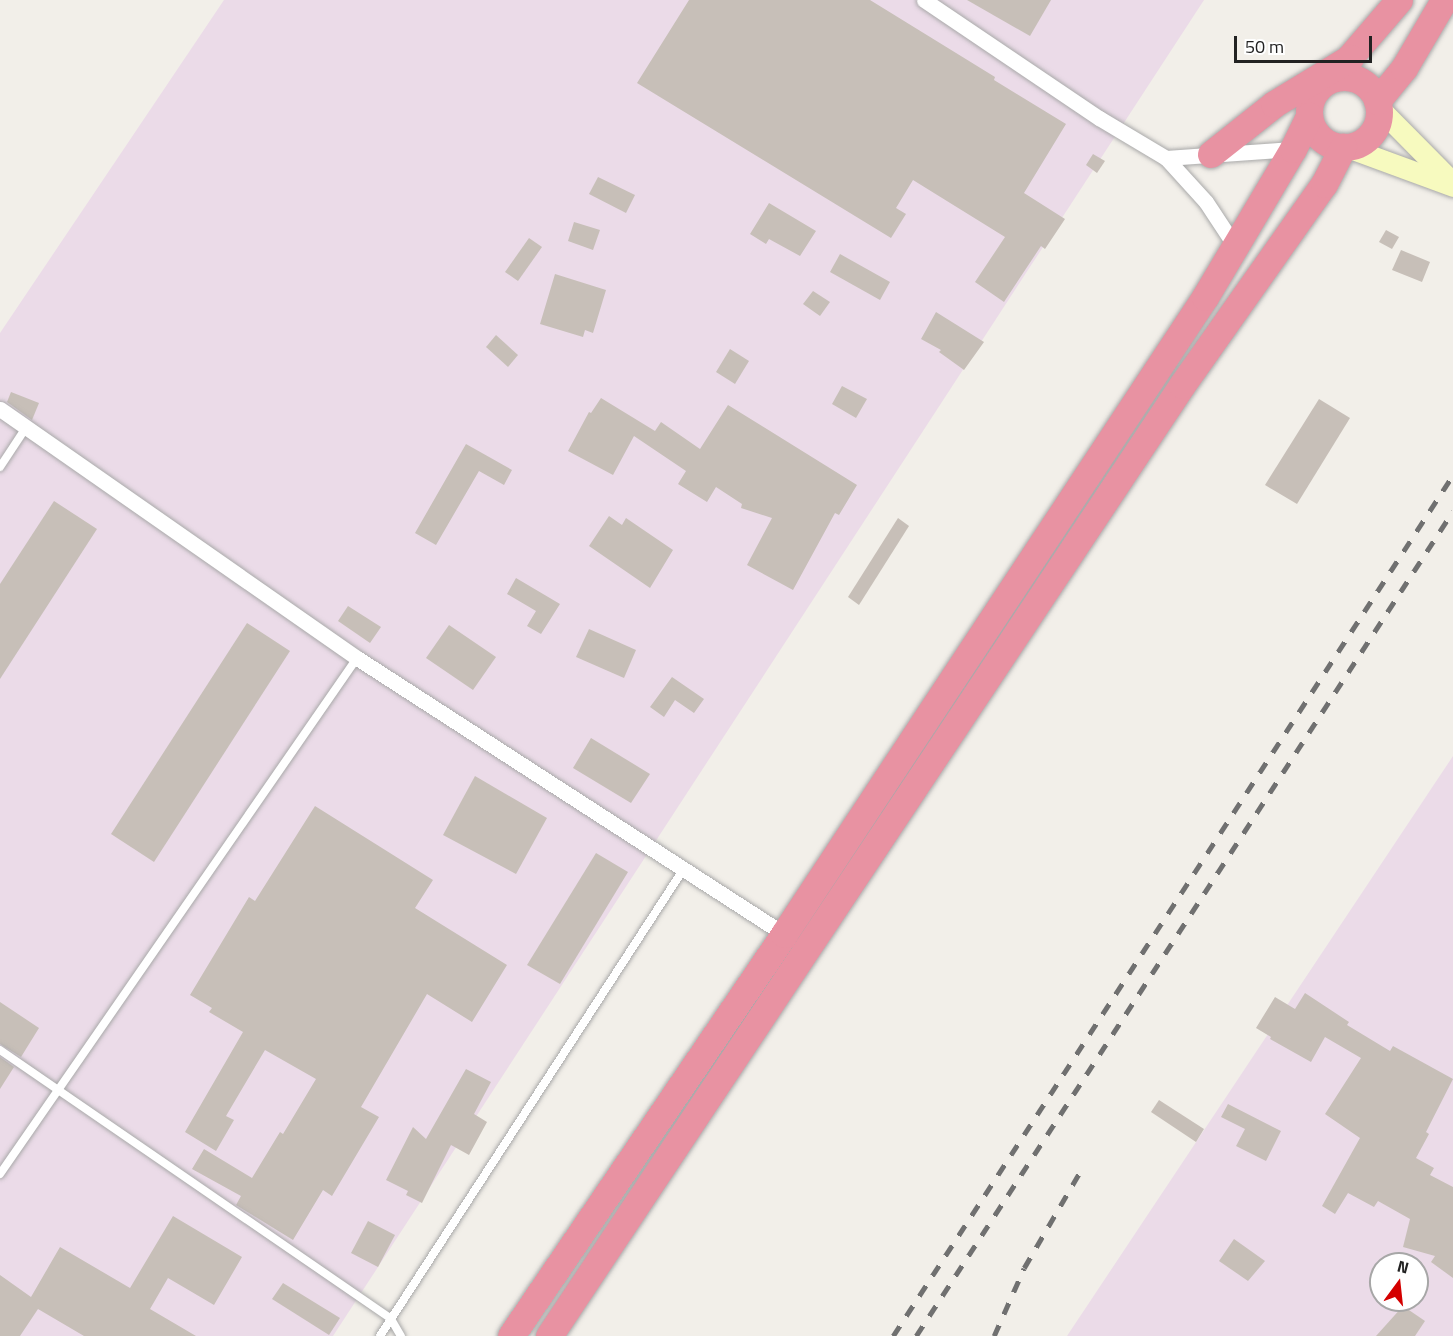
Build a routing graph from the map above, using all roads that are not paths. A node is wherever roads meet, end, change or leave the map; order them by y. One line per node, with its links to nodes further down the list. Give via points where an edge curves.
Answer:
1 (924, 0): 11 (street, via 1099,118)
2 (1399, 0): 4 (highway)
3 (1444, 0): 6 (highway)
4 (1350, 58): 5 (highway); 10 (highway, via 1274,104)
5 (1330, 80): 6 (highway, via 1341,77 1363,83); 7 (highway, via 1314,95)
6 (1378, 104): 8 (highway, via 1378,121 1372,134 1361,143); 12 (street)
7 (1309, 116): 8 (highway, via 1317,134 1333,145); 9 (highway)
8 (1345, 147): 12 (street); 27 (highway, via 1324,184 1182,385)
9 (1293, 149): 10 (street); 13 (highway)
10 (1211, 154): 11 (street)
11 (1166, 158): 13 (street, via 1206,202)
12 (1453, 185)
13 (1235, 246): 19 (highway)
14 (0, 409): 15 (street)
15 (27, 426): 16 (lane); 17 (street)
16 (0, 467)
17 (357, 658): 18 (street); 21 (lane)
18 (683, 870): 19 (street); 23 (lane)
19 (783, 934): 26 (highway)
20 (0, 1050): 21 (lane)
21 (60, 1091): 22 (lane); 23 (lane)
22 (0, 1174)
23 (391, 1319): 24 (lane); 25 (lane)
24 (380, 1336)
25 (401, 1336)
26 (512, 1336)
27 (549, 1336)

